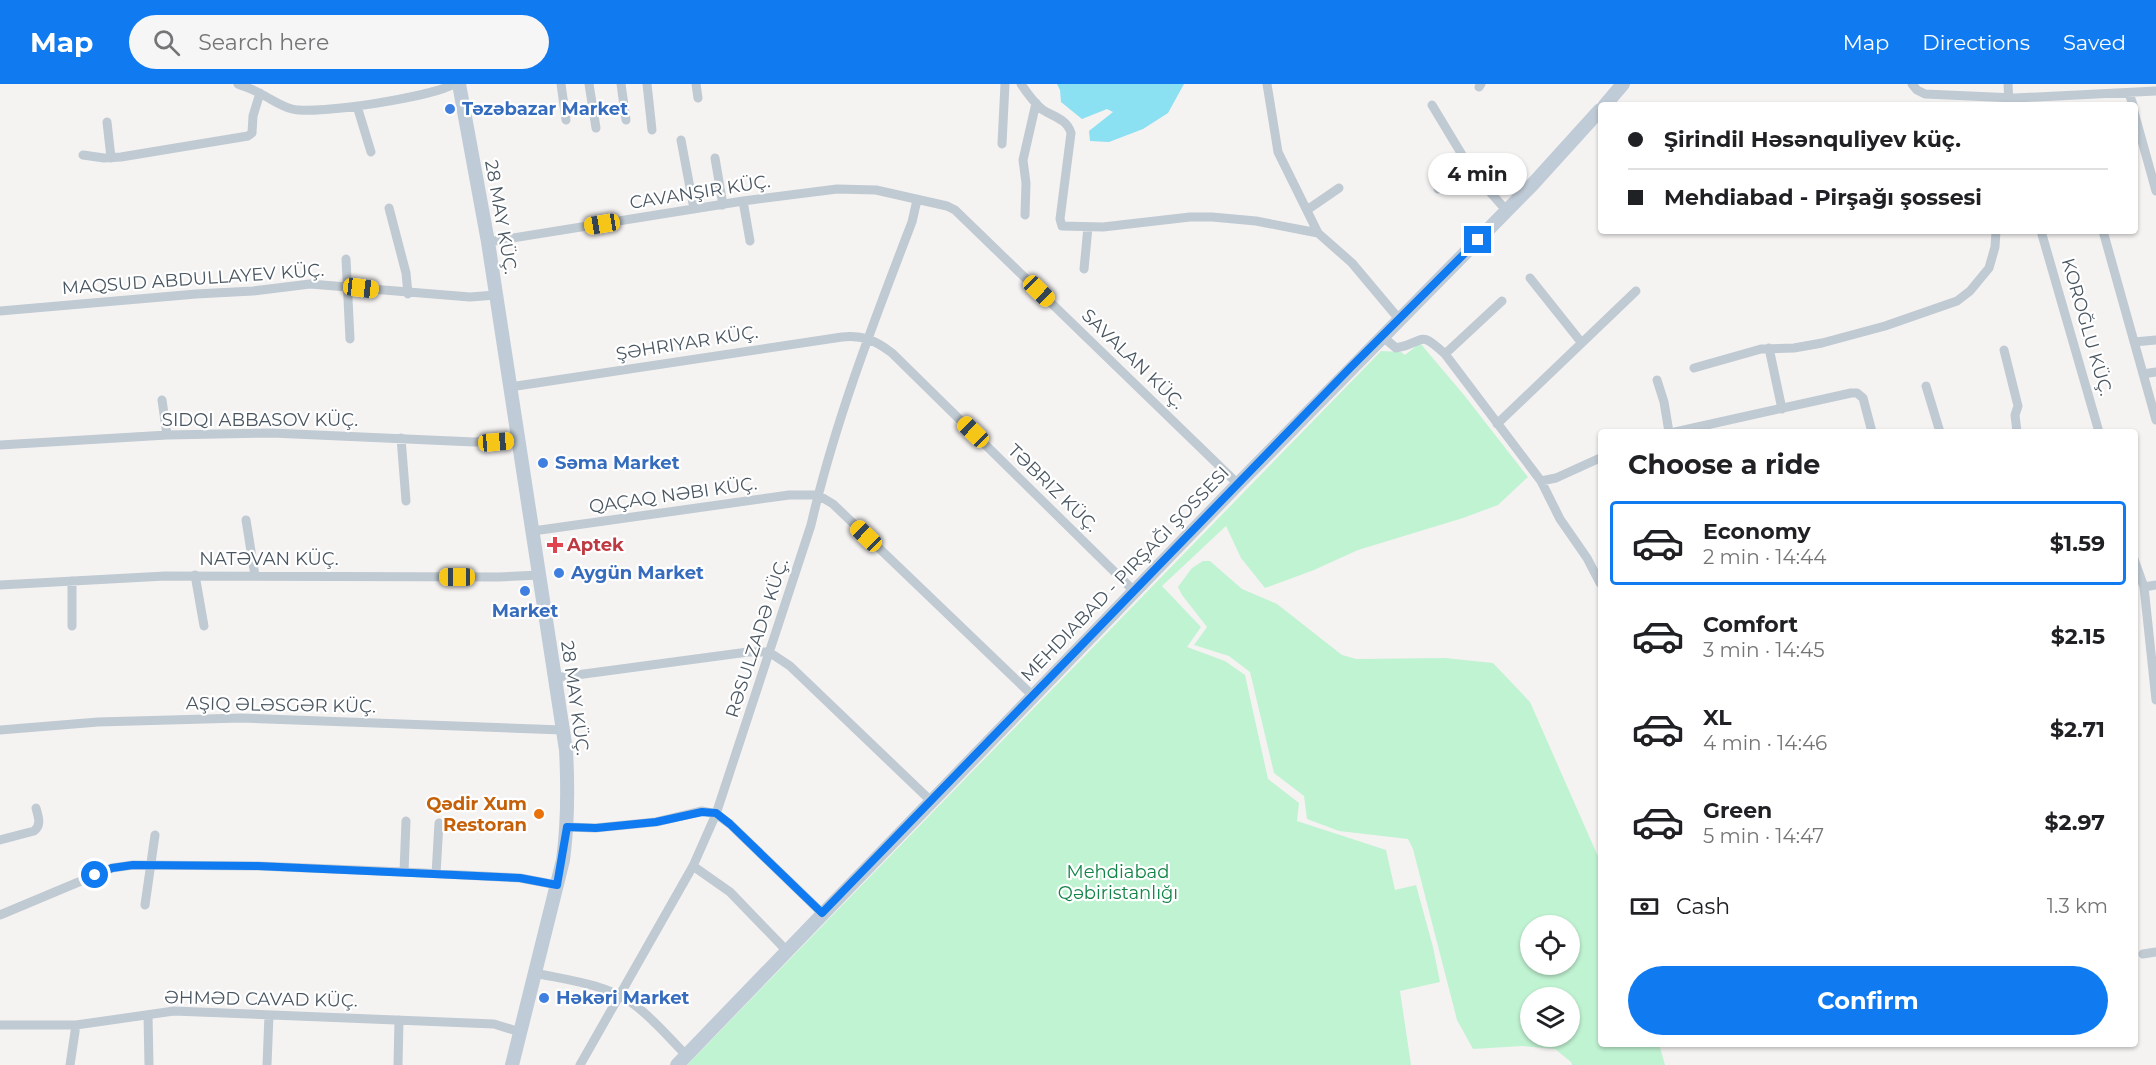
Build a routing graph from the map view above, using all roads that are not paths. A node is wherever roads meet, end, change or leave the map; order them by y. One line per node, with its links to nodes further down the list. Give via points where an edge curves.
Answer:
1 (238, 84): 17 (street)
2 (454, 84): 26 (street)
3 (459, 84): 58 (main road, 28 MAY KÜÇ.)
4 (561, 84): 28 (street)
5 (589, 84): 32 (street)
6 (621, 84): 29 (street)
7 (647, 84): 33 (street)
8 (696, 84): 19 (street)
9 (1005, 84): 35 (street)
10 (1021, 84): 24 (street)
11 (1267, 84): 49 (street, via 1278,152)
12 (1623, 84): 22 (main road)
13 (1912, 84): 15 (street, via 1925,94)
14 (2008, 84): 21 (street)
15 (1943, 89): 21 (street)
16 (2156, 91): 18 (street)
17 (260, 93): 26 (street, via 282,105 306,111); 38 (street, via 248,136)
18 (2129, 93): 20 (street); 23 (street)
19 (698, 98)
20 (2067, 100): 21 (street)
21 (2009, 101)
22 (1608, 102)
23 (2132, 102)
24 (1036, 104): 51 (street, via 1023,160); 52 (street, via 1059,118 1071,134 1060,223)
25 (1431, 105): 40 (street)
26 (357, 106): 36 (street)
27 (1598, 112): 50 (main road)
28 (566, 120)
29 (626, 120)
30 (107, 123): 38 (street)
31 (2138, 126): 43 (street)
32 (596, 128)
33 (652, 130)
34 (681, 140): 48 (street)
35 (1002, 144)
36 (371, 152)
37 (83, 155): 38 (street)
38 (111, 158)
39 (715, 158): 46 (street)
40 (1473, 173): 42 (street); 50 (street)
41 (1339, 188): 49 (street)
42 (1438, 189)
43 (2156, 191)
44 (917, 200): 45 (street, CAVANŞIR KÜÇ., via 876,190 837,189); 70 (street, RƏSULZADƏ KÜÇ.); 100 (street, SAVALAN KÜÇ., via 955,210)
45 (743, 201): 46 (street, CAVANŞIR KÜÇ.); 57 (street)
46 (723, 205): 48 (street, CAVANŞIR KÜÇ.)
47 (389, 208): 64 (street)
48 (694, 209): 58 (street, CAVANŞIR KÜÇ.)
49 (1307, 210): 53 (street)
50 (1507, 211): 68 (main road)
51 (1025, 214)
52 (1088, 227): 53 (street, via 1212,217); 60 (street)
53 (1318, 233): 68 (street, via 1352,263)
54 (1996, 234): 75 (street, via 1989,268 1957,301 1822,343)
55 (2042, 234): 93 (street, KOROĞLU KÜÇ.)
56 (2104, 234): 74 (street)
57 (750, 241)
58 (488, 242): 65 (main road, 28 MAY KÜÇ.)
59 (346, 259): 62 (street)
60 (1084, 269)
61 (1530, 278): 73 (street)
62 (348, 287): 64 (street, MAQSUD ABDULLAYEV KÜÇ.); 67 (street, MAQSUD ABDULLAYEV KÜÇ., via 310,284); 71 (street)
63 (1636, 291): 73 (street)
64 (408, 294): 65 (street, MAQSUD ABDULLAYEV KÜÇ.)
65 (496, 295): 83 (main road, 28 MAY KÜÇ.)
66 (1502, 301): 77 (street)
67 (0, 311)
68 (1399, 319): 69 (main road)
69 (1382, 336): 77 (street, via 1396,348 1427,339); 100 (main road)
70 (868, 338): 83 (street, ŞƏHRIYAR KÜÇ., via 842,337); 101 (street, RƏSULZADƏ KÜÇ.); 114 (street, TƏBRIZ KÜÇ., via 892,353)
71 (350, 339)
72 (2156, 340): 74 (street)
73 (1581, 342): 87 (street)
74 (2134, 342): 80 (street)
75 (1769, 348): 78 (street); 85 (street)
76 (2004, 350): 92 (street, via 2018,406)
77 (1445, 354): 87 (street)
78 (1694, 368)
79 (2156, 372): 80 (street)
80 (2143, 374): 86 (street)
81 (1657, 380): 88 (street)
82 (1926, 386): 91 (street)
83 (510, 387): 96 (main road, 28 MAY KÜÇ.)
84 (162, 400): 94 (street)
85 (1782, 409): 89 (street); 90 (street, via 1857,393 1863,398)
86 (2156, 420)
87 (1497, 424): 99 (street)
88 (1669, 429)
89 (1689, 429)
90 (1871, 429)
91 (1939, 429)
92 (2017, 429)
93 (2098, 429)
94 (167, 435): 95 (street, SIDQI ABBASOV KÜÇ., via 272,433); 97 (street, SIDQI ABBASOV KÜÇ.)
95 (401, 438): 96 (street, SIDQI ABBASOV KÜÇ.); 102 (street)
96 (519, 440): 104 (main road, 28 MAY KÜÇ.)
97 (0, 445)
98 (1598, 459): 99 (street)
99 (1540, 481): 109 (street)
100 (1238, 483): 114 (main road)
101 (818, 495): 104 (street, QAÇAQ NƏBI KÜÇ., via 789,495); 117 (street, RƏSULZADƏ KÜÇ.); 119 (street)
102 (406, 501)
103 (246, 520): 108 (street)
104 (533, 531): 107 (main road, 28 MAY KÜÇ.)
105 (2138, 570): 113 (street)
106 (195, 575): 108 (street, NATƏVAN KÜÇ.); 110 (street, NATƏVAN KÜÇ.); 116 (street)
107 (539, 575): 108 (street, NATƏVAN KÜÇ.); 118 (main road, 28 MAY KÜÇ.)
108 (255, 576)
109 (1598, 580)
110 (72, 581): 111 (street, NATƏVAN KÜÇ.); 115 (street)
111 (0, 585)
112 (2156, 585): 113 (street)
113 (2144, 587): 120 (street)
114 (1134, 591): 119 (main road)
115 (72, 626)
116 (204, 626)
117 (768, 652): 118 (street); 123 (street, via 790,666); 125 (street, RƏSULZADƏ KÜÇ.)
118 (554, 678): 122 (main road, 28 MAY KÜÇ.)
119 (1033, 696): 123 (main road)
120 (2156, 700)
121 (0, 730): 122 (street, via 98,722 241,718)
122 (562, 730): 128 (main road, 28 MAY KÜÇ., via 568,784)
123 (931, 801): 137 (main road)
124 (36, 808): 130 (street, via 38,828)
125 (716, 813): 128 (street, via 596,828); 132 (street, RƏSULZADƏ KÜÇ.); 137 (street)
126 (406, 821): 133 (street)
127 (439, 823): 134 (street)
128 (567, 827): 135 (main road, 28 MAY KÜÇ.)
129 (155, 835): 131 (street)
130 (0, 840)
131 (150, 865): 133 (street); 136 (street); 138 (street, via 112,868)
132 (693, 866): 139 (street, via 730,892); 143 (street, RƏSULZADƏ KÜÇ.)
133 (404, 872): 134 (street)
134 (436, 874): 135 (street, via 520,878)
135 (557, 885): 142 (main road, 28 MAY KÜÇ.)
136 (144, 904)
137 (822, 913): 139 (main road)
138 (0, 915)
139 (786, 950): 150 (main road)
140 (2156, 951): 141 (street)
141 (2143, 954)
142 (535, 973): 143 (street); 149 (main road, 28 MAY KÜÇ.)
143 (619, 996): 150 (street, via 634,1004); 156 (street, RƏSULZADƏ KÜÇ.)
144 (269, 1014): 145 (street, ƏHMƏD CAVAD KÜÇ., via 174,1011); 146 (street, ƏHMƏD CAVAD KÜÇ.); 153 (street)
145 (148, 1015): 148 (street, ƏHMƏD CAVAD KÜÇ.); 152 (street)
146 (399, 1020): 149 (street, ƏHMƏD CAVAD KÜÇ., via 494,1024); 154 (street)
147 (0, 1025): 148 (street, ƏHMƏD CAVAD KÜÇ.)
148 (76, 1025): 151 (street)
149 (520, 1032): 155 (main road, 28 MAY KÜÇ.)
150 (681, 1060)
151 (70, 1065)
152 (149, 1065)
153 (267, 1065)
154 (398, 1065)
155 (512, 1065)
156 (580, 1065)

